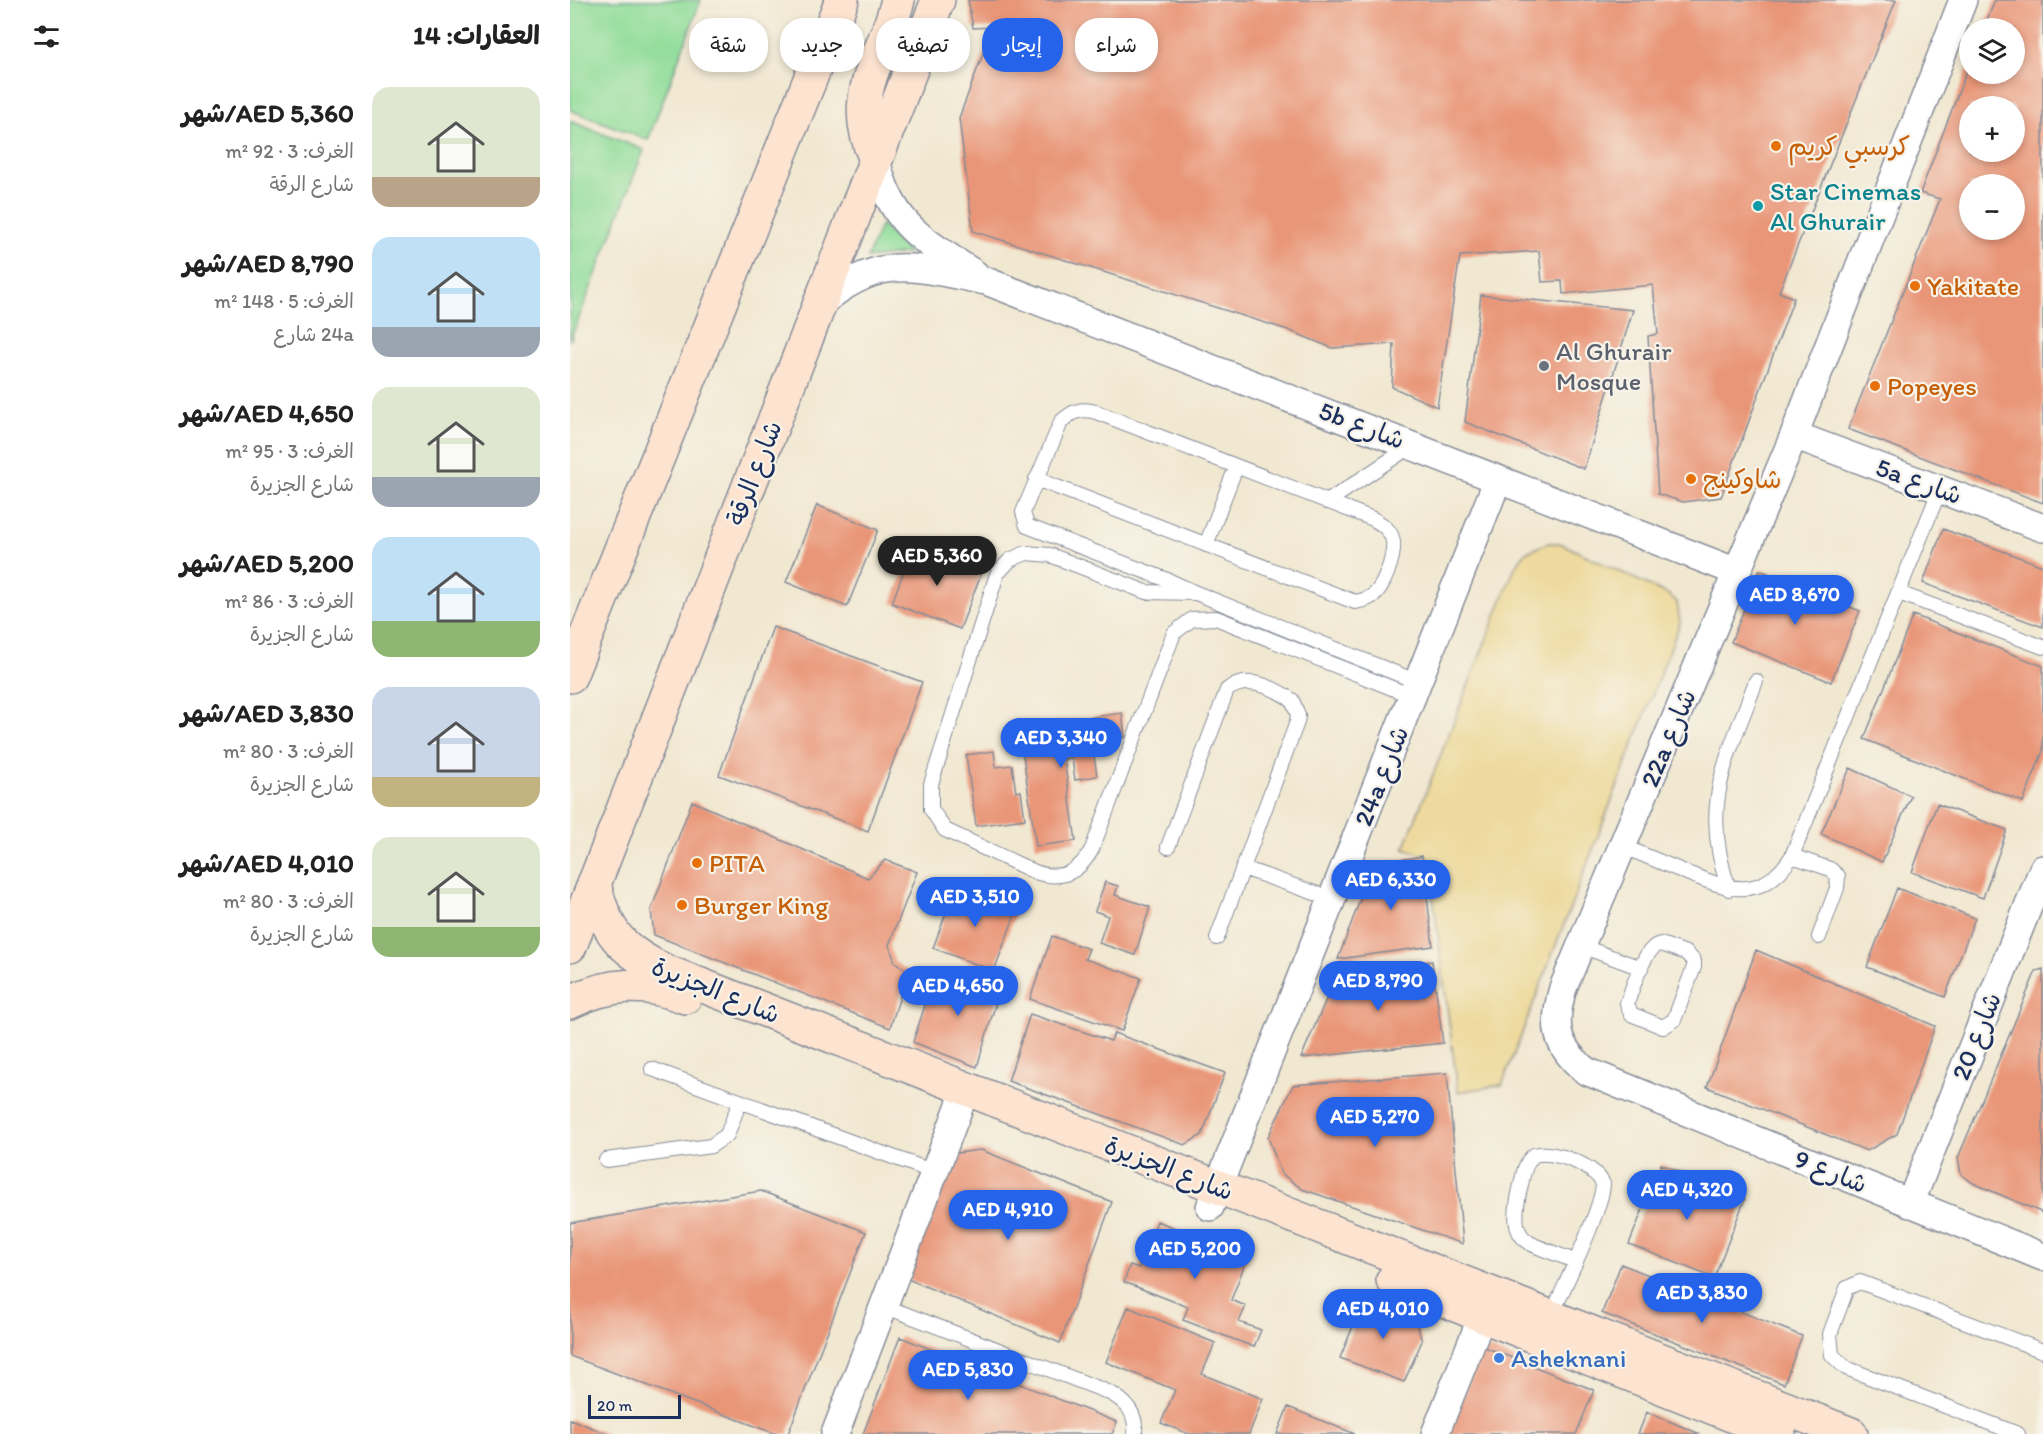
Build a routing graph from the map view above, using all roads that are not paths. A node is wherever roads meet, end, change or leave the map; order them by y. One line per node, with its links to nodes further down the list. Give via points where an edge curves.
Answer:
1 (842, 0): 21 (street)
2 (898, 0): 5 (street, via 864,100 867,140)
3 (939, 0): 5 (street, شارع الرقة)
4 (1963, 0): 8 (street, 22a شارع)
5 (876, 159): 6 (street, 5b شارع, via 882,186 895,211 914,232); 7 (street, شارع الرقة)
6 (986, 281): 7 (street, 5b شارع, via 900,267 870,272 843,285); 9 (street, 5b شارع)
7 (819, 305): 29 (street, شارع الرقة)
8 (1794, 435): 13 (street, 5a شارع); 17 (street, 22a شارع)
9 (1413, 445): 12 (street, 5b شارع); 14 (lane)
10 (1236, 467): 11 (lane, via 1086,410 1077,410 1061,422); 14 (lane); 16 (lane)
11 (1036, 479): 16 (lane); 18 (lane, via 1023,512 1031,529)
12 (1498, 479): 17 (street, 5b شارع); 23 (street, 24a شارع)
13 (1940, 489): 15 (street, 5a شارع); 19 (lane)
14 (1327, 502): 16 (lane, via 1373,519 1391,535 1393,547 1382,583 1366,600 1343,600)
15 (2043, 528)
16 (1206, 545)
17 (1737, 572): 24 (street, 22a شارع)
18 (1196, 593): 23 (lane); 23 (lane, via 1146,591 1038,552 1026,552 1003,566 997,573 931,784 931,809 945,830 1048,877 1075,871 1092,849 1174,633 1192,619 1216,618)
19 (1899, 593): 20 (lane); 26 (lane)
20 (2043, 647)
21 (570, 676)
22 (1756, 681): 30 (lane, via 1725,763 1716,805 1715,840)
23 (1415, 689): 31 (street, 24a شارع)
24 (1622, 846): 30 (lane); 35 (street, 22a شارع)
25 (1168, 847): 27 (lane, via 1222,698 1234,685 1252,682 1292,700 1298,715)
26 (1792, 856): 30 (lane, via 1768,882 1750,889); 33 (lane, via 1830,869 1838,876)
27 (1243, 868): 31 (lane); 32 (lane)
28 (2043, 868): 45 (street, شارع 20)
29 (594, 883): 34 (street, شارع الرقة); 40 (street, شارع الجزيرة, via 601,914 616,939 638,959)
30 (1729, 889)
31 (1332, 899): 44 (street, 24a شارع)
32 (1217, 938)
33 (1819, 938)
34 (570, 946)
35 (1581, 946): 36 (lane); 38 (street, 22a شارع, via 1557,1007)
36 (1641, 968): 36 (lane, via 1628,1010 1636,1017 1667,1026 1674,1020 1694,961 1686,953 1655,945 1647,952)
37 (570, 1002): 40 (street, شارع الجزيرة, via 593,991 623,985 669,991)
38 (1561, 1044): 45 (street, شارع 9, via 1586,1071)
39 (652, 1070): 41 (lane)
40 (963, 1098): 43 (street); 44 (street, شارع الجزيرة)
41 (740, 1101): 42 (lane, via 727,1135 711,1146); 43 (lane)
42 (606, 1160)
43 (934, 1172): 49 (street)
44 (1214, 1197): 48 (street, شارع الجزيرة)
45 (1910, 1204): 46 (street, شارع 9)
46 (2043, 1257)
47 (1574, 1261): 47 (lane, via 1603,1184 1594,1170 1587,1167 1550,1154 1534,1155 1526,1165 1515,1214 1518,1232 1531,1243); 50 (lane)
48 (1487, 1305): 50 (street, شارع الجزيرة); 52 (street, شارع الجزيرة); 55 (street)
49 (884, 1306): 53 (street); 54 (lane, via 1122,1399 1132,1411)
50 (1551, 1317): 56 (street, شارع الجزيرة)
51 (2043, 1351): 57 (lane, via 1860,1282 1847,1288 1830,1334 1832,1355 1846,1368)
52 (1774, 1433)
53 (835, 1434)
54 (1135, 1434)
55 (1435, 1434)
56 (1851, 1434)
57 (2018, 1434)

